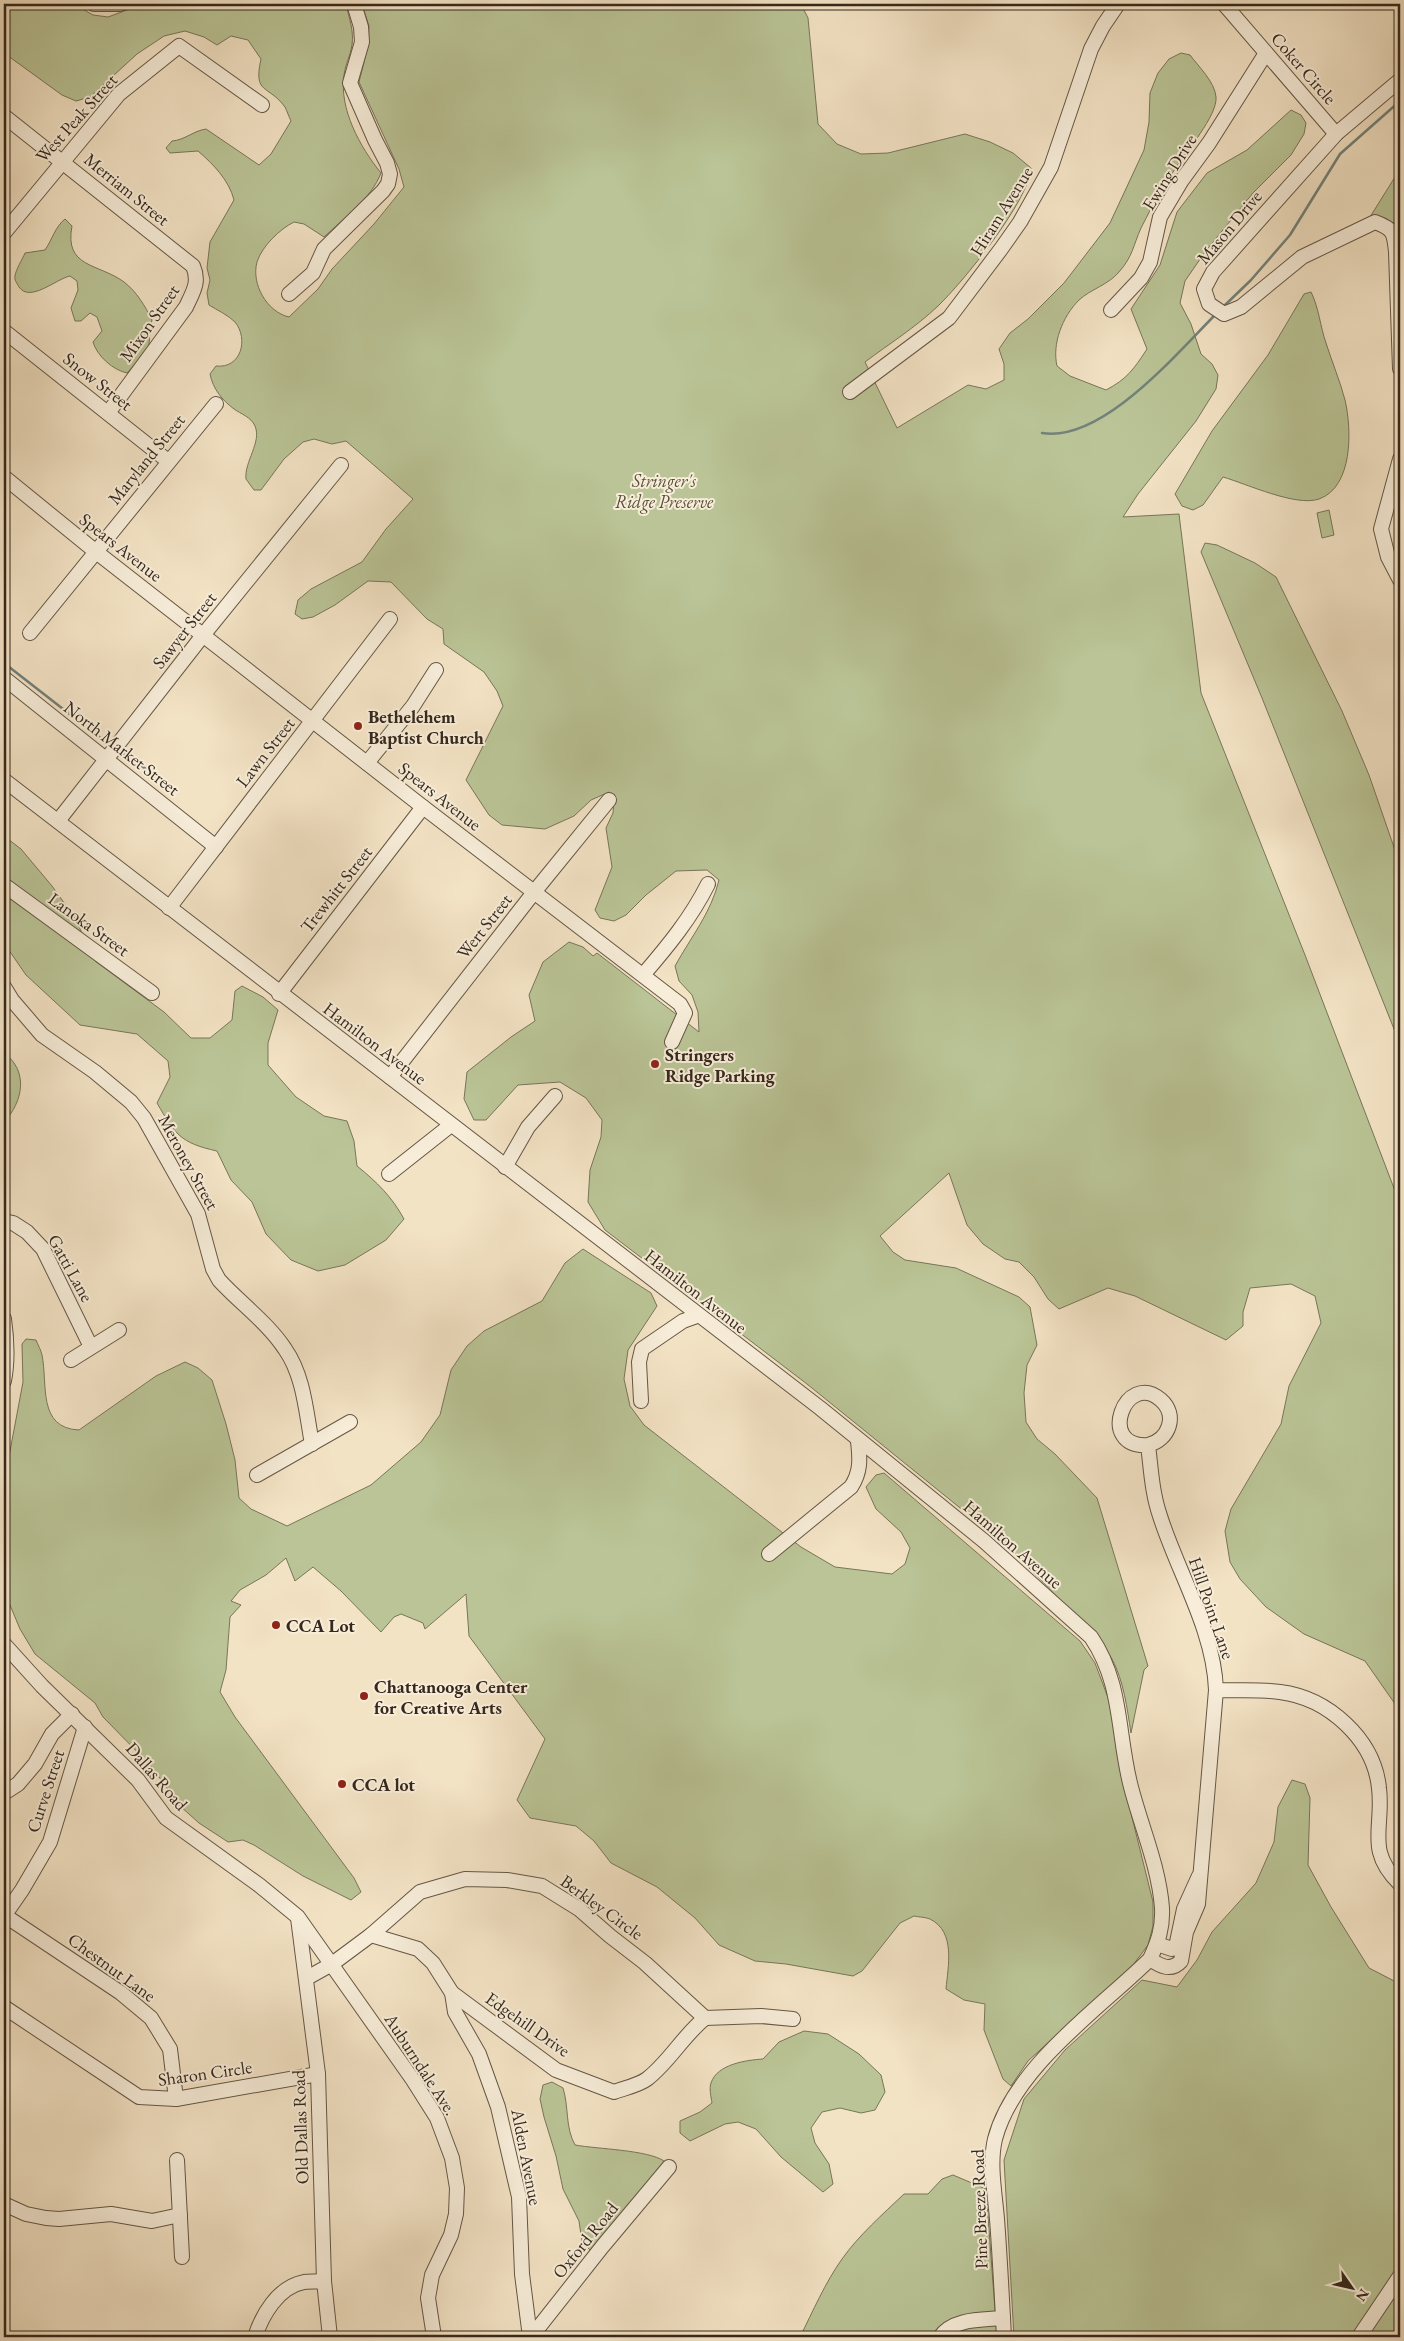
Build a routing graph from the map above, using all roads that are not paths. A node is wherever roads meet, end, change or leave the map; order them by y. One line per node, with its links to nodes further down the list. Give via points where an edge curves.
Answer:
1 (94, 4): 2 (street)
2 (120, 4)
3 (354, 4): 14 (street, via 362,42 350,83 388,163 388,184 324,249 313,272)
4 (1118, 4): 18 (street, Hiram Avenue, via 1091,49 1051,167 1001,250 949,318)
5 (1224, 4): 6 (street, Coker Circle)
6 (1266, 53): 10 (street, Coker Circle); 15 (street, Ewing Drive, via 1160,217 1150,262 1141,278)
7 (1400, 80): 10 (street, Mason Drive)
8 (262, 105): 11 (street, West Peak Street, via 179,46 119,94)
9 (4, 116): 11 (street, Merriam Street)
10 (1336, 134): 17 (street, Mason Drive, via 1213,272 1204,289 1208,304 1224,314 1241,307 1302,257 1375,222 1387,226 1394,234)
11 (62, 161): 12 (street, West Peak Street); 13 (street, Merriam Street, via 193,266)
12 (4, 233)
13 (198, 276): 20 (street, Mixon Street, via 186,307)
14 (289, 294)
15 (1111, 310)
16 (4, 331): 20 (street, Snow Street)
17 (1400, 370)
18 (850, 392)
19 (216, 404): 22 (street, Maryland Street)
20 (108, 413): 22 (street, Snow Street)
21 (1400, 459): 26 (street, via 1381,529 1388,556)
22 (168, 461): 25 (street, Maryland Street)
23 (342, 465): 29 (street, Sawyer Street)
24 (4, 477): 25 (street, Spears Avenue)
25 (95, 551): 28 (street, Maryland Street); 29 (street, Spears Avenue)
26 (1400, 580)
27 (390, 619): 32 (street, Lawn Street)
28 (30, 633)
29 (204, 634): 32 (street, Spears Avenue); 33 (street, Sawyer Street)
30 (436, 670): 34 (street, via 413,706)
31 (4, 678): 33 (street, North Market Street)
32 (313, 720): 34 (street, Spears Avenue); 39 (street, Lawn Street)
33 (106, 760): 38 (street, Sawyer Street); 39 (street, North Market Street)
34 (367, 763): 37 (street, Spears Avenue)
35 (4, 780): 38 (street, Hamilton Avenue)
36 (609, 800): 42 (street, Wert Street)
37 (423, 807): 42 (street, Spears Avenue); 47 (street, Trewhitt Street)
38 (58, 821): 43 (street, Hamilton Avenue)
39 (216, 847): 43 (street, Lawn Street)
40 (708, 884): 44 (street, via 680,930)
41 (4, 885): 46 (street, Lanoka Street)
42 (534, 891): 44 (street, Spears Avenue); 49 (street, Wert Street)
43 (169, 908): 47 (street, Hamilton Avenue)
44 (643, 975): 48 (street, Spears Avenue, via 680,1004 685,1013)
45 (4, 987): 64 (street, Meroney Street, via 42,1035 110,1084 144,1118 198,1214 219,1280 267,1328 288,1355 304,1394)
46 (152, 993)
47 (279, 994): 49 (street, Hamilton Avenue)
48 (672, 1042)
49 (390, 1077): 51 (street, Hamilton Avenue)
50 (555, 1096): 52 (street, via 528,1127)
51 (451, 1125): 52 (street, Hamilton Avenue); 53 (street)
52 (505, 1167): 55 (street, Hamilton Avenue)
53 (389, 1174)
54 (4, 1221): 58 (street, Gatti Lane, via 27,1232 43,1249)
55 (697, 1316): 61 (street, via 682,1321 642,1349 639,1362); 63 (street, Hamilton Avenue, via 820,1408)
56 (4, 1319): 60 (street, via 7,1340)
57 (119, 1330): 58 (street)
58 (91, 1347): 59 (street)
59 (70, 1360)
60 (4, 1381)
61 (642, 1401)
62 (350, 1422): 64 (street)
63 (858, 1441): 67 (street, via 860,1466 851,1487); 78 (street, Hamilton Avenue, via 984,1541 1091,1637 1098,1648 1115,1689 1130,1784 1158,1884 1162,1909 1161,1936)
64 (312, 1444): 66 (street)
65 (1148, 1445): 69 (street, Hill Point Lane, via 1157,1507 1208,1642)
66 (257, 1475)
67 (769, 1554)
68 (4, 1644): 70 (street, Dallas Road)
69 (1216, 1690): 73 (street, via 1287,1693 1315,1702 1352,1730 1368,1754 1378,1782 1378,1848); 76 (street, Hill Point Lane, via 1199,1876)
70 (72, 1714): 71 (street, Dallas Road); 72 (street, via 52,1734 35,1764 18,1784)
71 (85, 1727): 74 (street, Curve Street, via 50,1842); 75 (street, Dallas Road, via 138,1780 166,1818 259,1884)
72 (4, 1793)
73 (1400, 1884)
74 (4, 1915): 87 (street, Chestnut Lane, via 121,1993 150,2018 170,2049)
75 (298, 1917): 80 (street, Dallas Road); 81 (street, Old Dallas Road)
76 (1183, 1928): 78 (street, Hill Point Lane, via 1176,1947 1172,1949); 79 (street, Hill Point Lane, via 1181,1961 1178,1964 1166,1967)
77 (371, 1935): 80 (street, Berkley Circle); 82 (street, via 418,1949 433,1963); 84 (street, Berkley Circle, via 420,1892 465,1879 507,1880 542,1886 579,1909 641,1959)
78 (1157, 1944): 79 (street, Hamilton Avenue)
79 (1150, 1959): 95 (street, Pine Breeze Road, via 1034,2068 1004,2116 995,2140 993,2173)
80 (332, 1964): 81 (street, Berkley Circle); 98 (street, Auburndale Ave., via 437,2118 452,2158 457,2188 456,2214 452,2235 432,2275 428,2298)
81 (307, 1978): 86 (street, Old Dallas Road)
82 (452, 1993): 84 (street, Edgehill Drive, via 556,2070 614,2092 645,2080); 99 (street, Alden Avenue, via 455,2012 479,2054 498,2107 518,2197 522,2274)
83 (4, 2008): 87 (street, Sharon Circle, via 139,2097)
84 (705, 2018): 85 (street, via 761,2016)
85 (793, 2019)
86 (318, 2074): 87 (street, Sharon Circle); 94 (street, Old Dallas Road)
87 (176, 2099)
88 (177, 2160): 91 (street)
89 (670, 2168): 99 (street, Oxford Road, via 602,2246)
90 (4, 2204): 91 (street, via 26,2214 59,2219 111,2214 152,2221)
91 (180, 2215): 92 (street)
92 (182, 2257)
93 (1400, 2276): 102 (street)
94 (324, 2282): 96 (street, via 303,2282 277,2297 267,2308); 97 (street, Old Dallas Road)
95 (1003, 2318): 100 (street, via 960,2323 944,2331); 101 (street, Pine Breeze Road)
96 (255, 2337)
97 (330, 2337)
98 (434, 2337)
99 (530, 2337)
100 (940, 2337)
101 (1004, 2337)
102 (1358, 2337)

